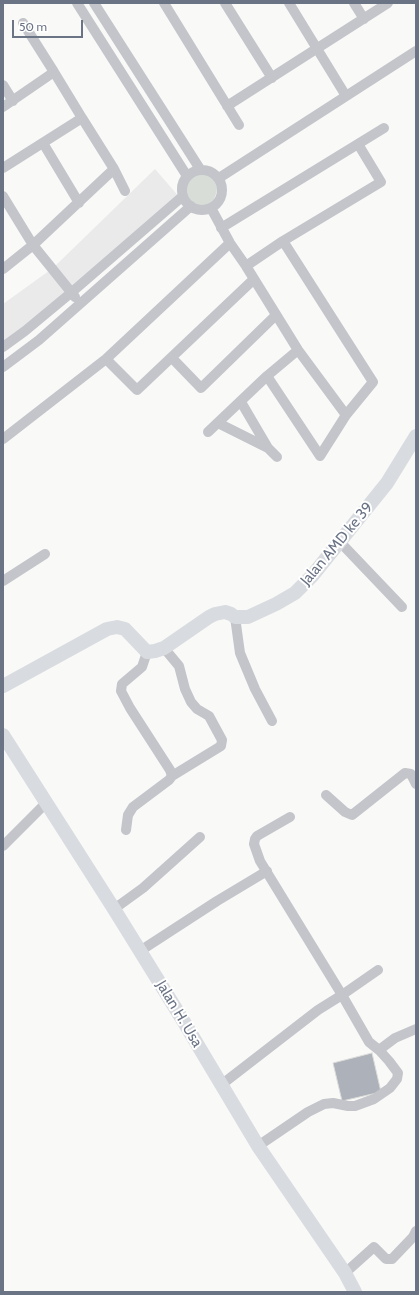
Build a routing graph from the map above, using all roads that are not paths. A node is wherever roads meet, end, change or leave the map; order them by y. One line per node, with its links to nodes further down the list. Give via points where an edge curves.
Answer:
1 (76, 3): 27 (street)
2 (94, 3): 26 (street)
3 (164, 3): 17 (street)
4 (226, 3): 13 (street)
5 (289, 3): 10 (street)
6 (354, 3): 8 (street)
7 (388, 3): 8 (street)
8 (364, 18): 10 (street)
9 (24, 23): 12 (street)
10 (317, 48): 13 (street); 15 (street)
11 (416, 51): 15 (street)
12 (54, 72): 16 (street); 19 (street)
13 (272, 78): 17 (street)
14 (3, 85): 16 (street)
15 (346, 96): 28 (street)
16 (13, 101): 18 (street)
17 (227, 106): 20 (street)
18 (3, 107)
19 (82, 118): 22 (street); 25 (street)
20 (239, 125)
21 (384, 128): 23 (street)
22 (43, 143): 24 (street); 32 (street)
23 (358, 144): 35 (street); 36 (street, via 381,182)
24 (3, 168)
25 (114, 169): 29 (street); 32 (street)
26 (200, 169): 27 (street); 28 (street, via 211,171)
27 (188, 176): 30 (street, via 182,185)
28 (219, 178): 34 (street, via 222,189 219,200)
29 (125, 191)
30 (183, 196): 33 (street); 42 (street)
31 (4, 200): 38 (street)
32 (79, 203): 38 (street)
33 (191, 206): 34 (street, via 201,210); 43 (street)
34 (211, 208): 35 (street)
35 (221, 228): 37 (street)
36 (283, 241): 39 (street); 52 (street, via 373,382)
37 (230, 244): 39 (street); 48 (street)
38 (32, 245): 40 (street); 42 (street)
39 (246, 266): 41 (street)
40 (3, 269)
41 (254, 280): 44 (street); 47 (street)
42 (72, 292): 43 (street); 45 (street)
43 (80, 303): 49 (street, via 39,340)
44 (276, 315): 46 (street); 47 (street, via 201,388)
45 (3, 347)
46 (298, 350): 50 (street); 52 (street)
47 (172, 358): 48 (street, via 137,390)
48 (106, 359): 56 (street)
49 (3, 367)
50 (267, 376): 51 (street); 52 (street, via 320,456)
51 (241, 402): 53 (street); 57 (street)
52 (346, 415)
53 (218, 423): 54 (street); 57 (street)
54 (208, 432)
55 (416, 436): 59 (street, Jalan AMD ke 39, via 387,483)
56 (3, 439)
57 (268, 448): 58 (street)
58 (277, 457)
59 (340, 542): 62 (street); 63 (street, Jalan AMD ke 39, via 295,593 248,617)
60 (45, 554): 61 (street)
61 (3, 581)
62 (402, 607)
63 (235, 617): 64 (street, Jalan AMD ke 39, via 225,612 215,614); 67 (street, via 240,653 254,689)
64 (164, 648): 65 (street, Jalan AMD ke 39); 69 (street, via 179,666 191,702 209,716 222,740 221,746)
65 (147, 652): 66 (street, via 125,629 108,629); 69 (street, via 142,667 122,684 121,691)
66 (3, 686)
67 (272, 722)
68 (3, 735): 72 (street, Jalan H. Usa)
69 (172, 776): 74 (street, via 133,808 128,815)
70 (416, 784): 71 (street, via 411,774 405,773 352,815)
71 (326, 795)
72 (46, 803): 76 (street); 78 (street, Jalan H. Usa)
73 (290, 817): 77 (street, via 255,839 254,844 260,861)
74 (126, 830)
75 (200, 837): 78 (street, via 144,888)
76 (3, 846)
77 (267, 871): 79 (street); 81 (street)
78 (114, 909): 79 (street, Jalan H. Usa)
79 (140, 951): 84 (street, Jalan H. Usa)
80 (378, 970): 81 (street)
81 (342, 994): 83 (street, via 369,1042); 84 (street)
82 (416, 1029): 83 (street, via 396,1038)
83 (379, 1050): 85 (street, via 398,1073 390,1088 374,1099 355,1106 324,1104)
84 (221, 1085): 85 (street, Jalan H. Usa)
85 (258, 1146): 87 (street, Jalan H. Usa)
86 (416, 1231): 87 (street, via 392,1258 386,1259 374,1247)
87 (345, 1273): 88 (street, Jalan H. Usa)
88 (355, 1292)

